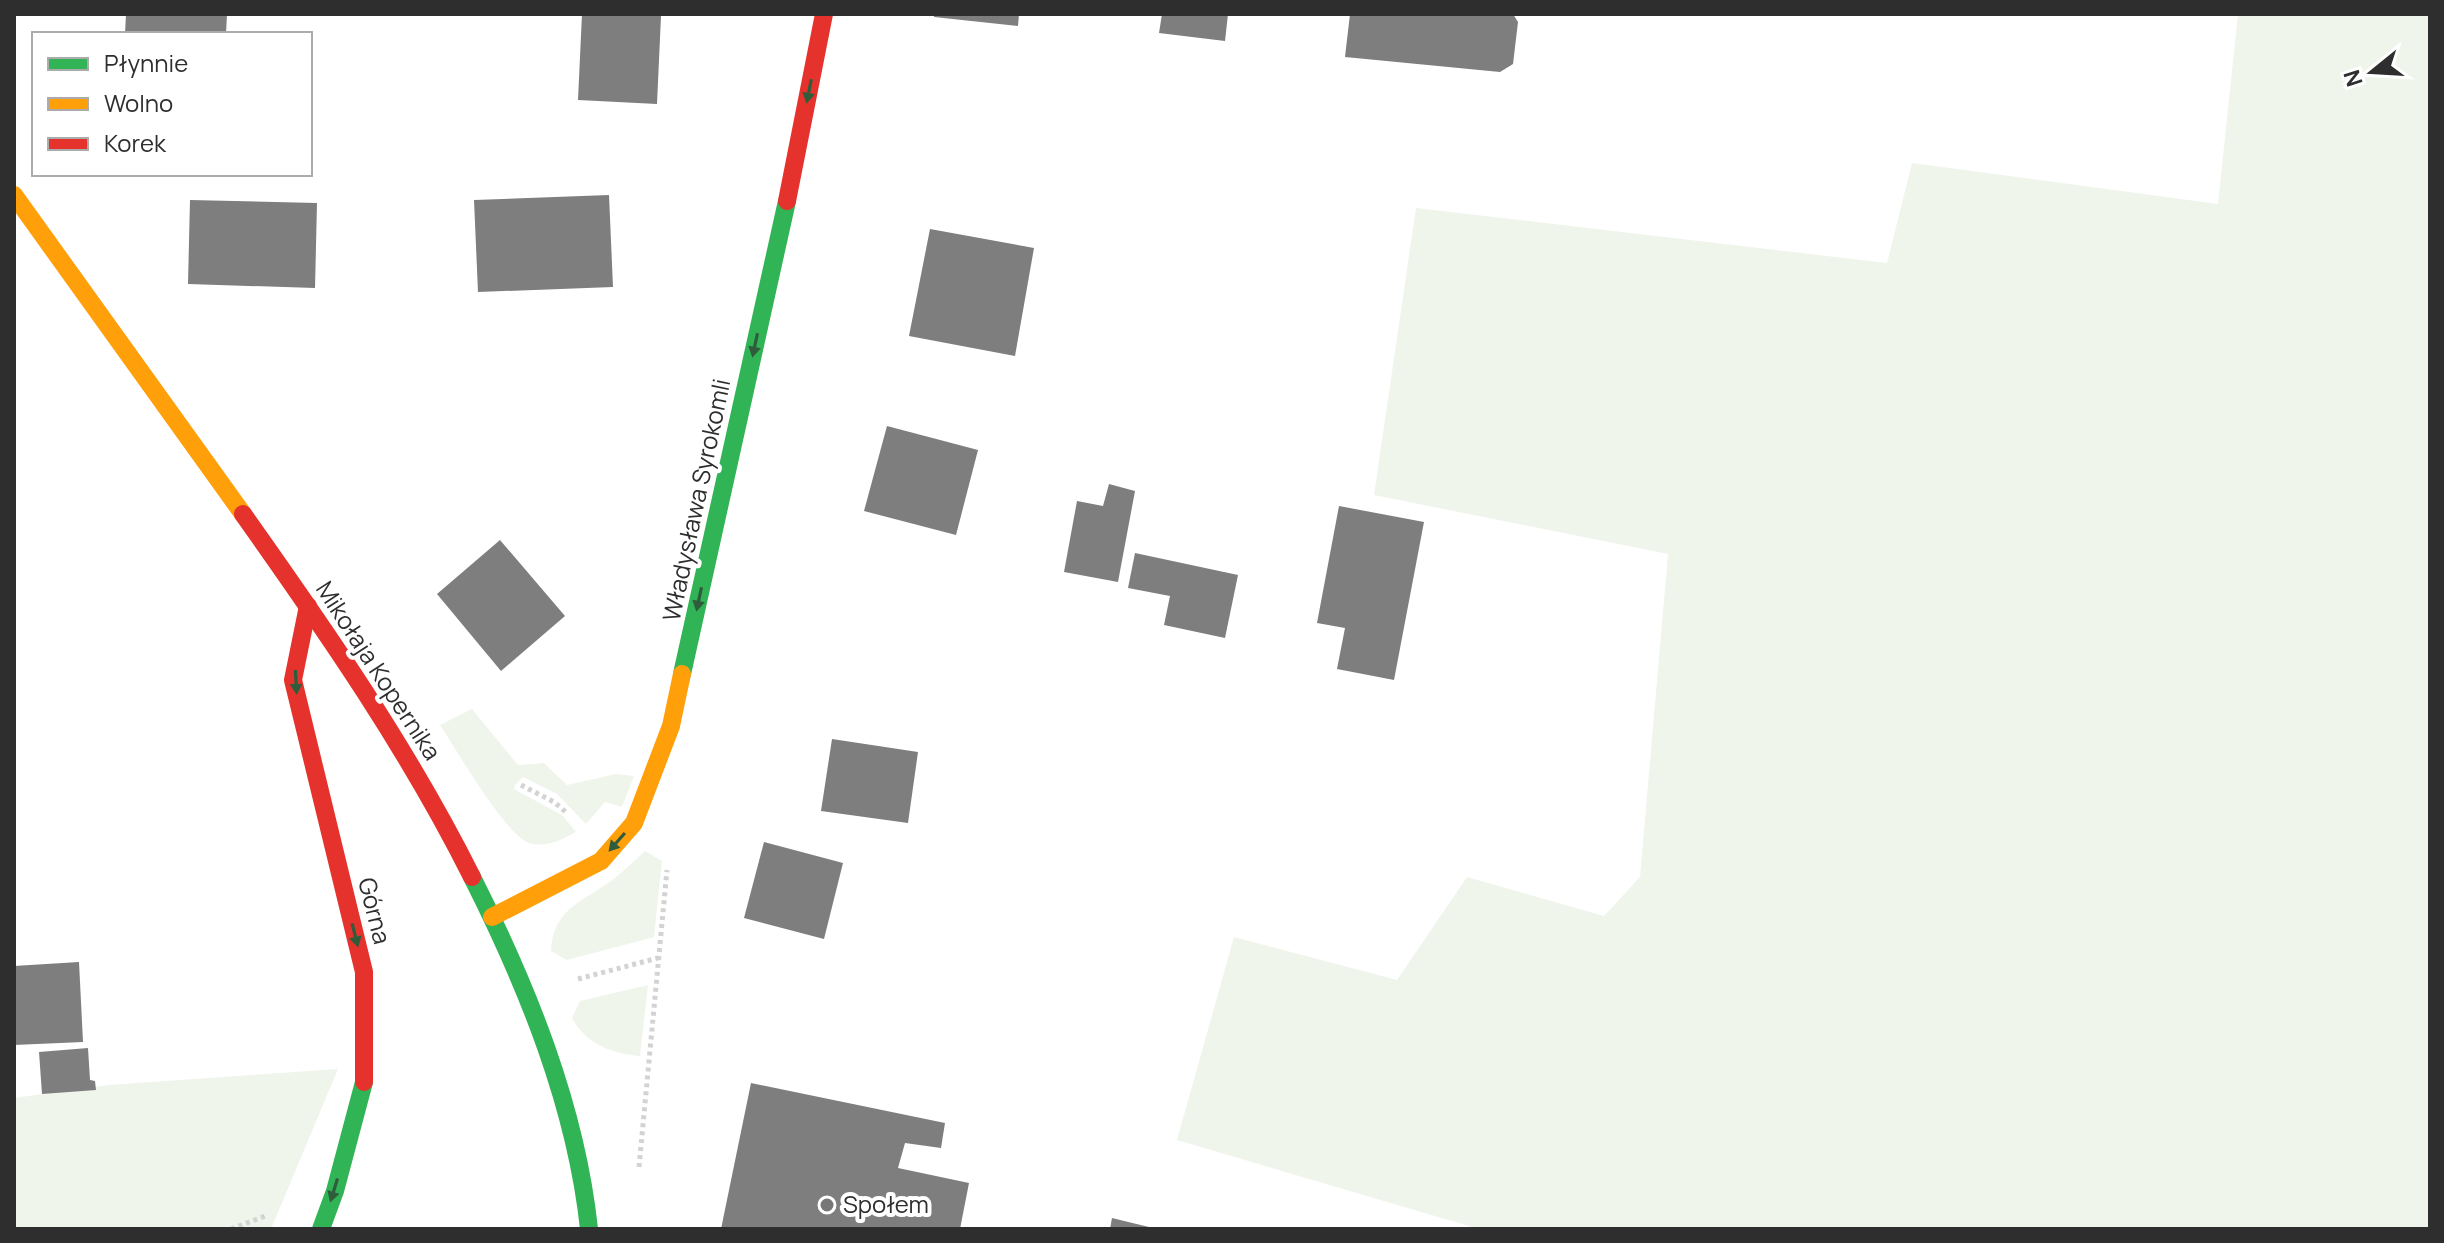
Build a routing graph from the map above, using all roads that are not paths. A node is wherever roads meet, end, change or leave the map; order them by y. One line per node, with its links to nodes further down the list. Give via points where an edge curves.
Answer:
1 (824, 14): 4 (street, Władysława Syrokomli, one-way to 4, via 671,726 634,823 601,861)
2 (14, 195): 3 (street, Mikołaja Kopernika)
3 (308, 606): 4 (street, Mikołaja Kopernika, via 422,780); 5 (street, Górna, one-way to 5, via 293,680 364,972 364,1080)
4 (492, 917): 6 (street, Mikołaja Kopernika, via 534,1012 569,1124)
5 (321, 1229)
6 (589, 1229)

